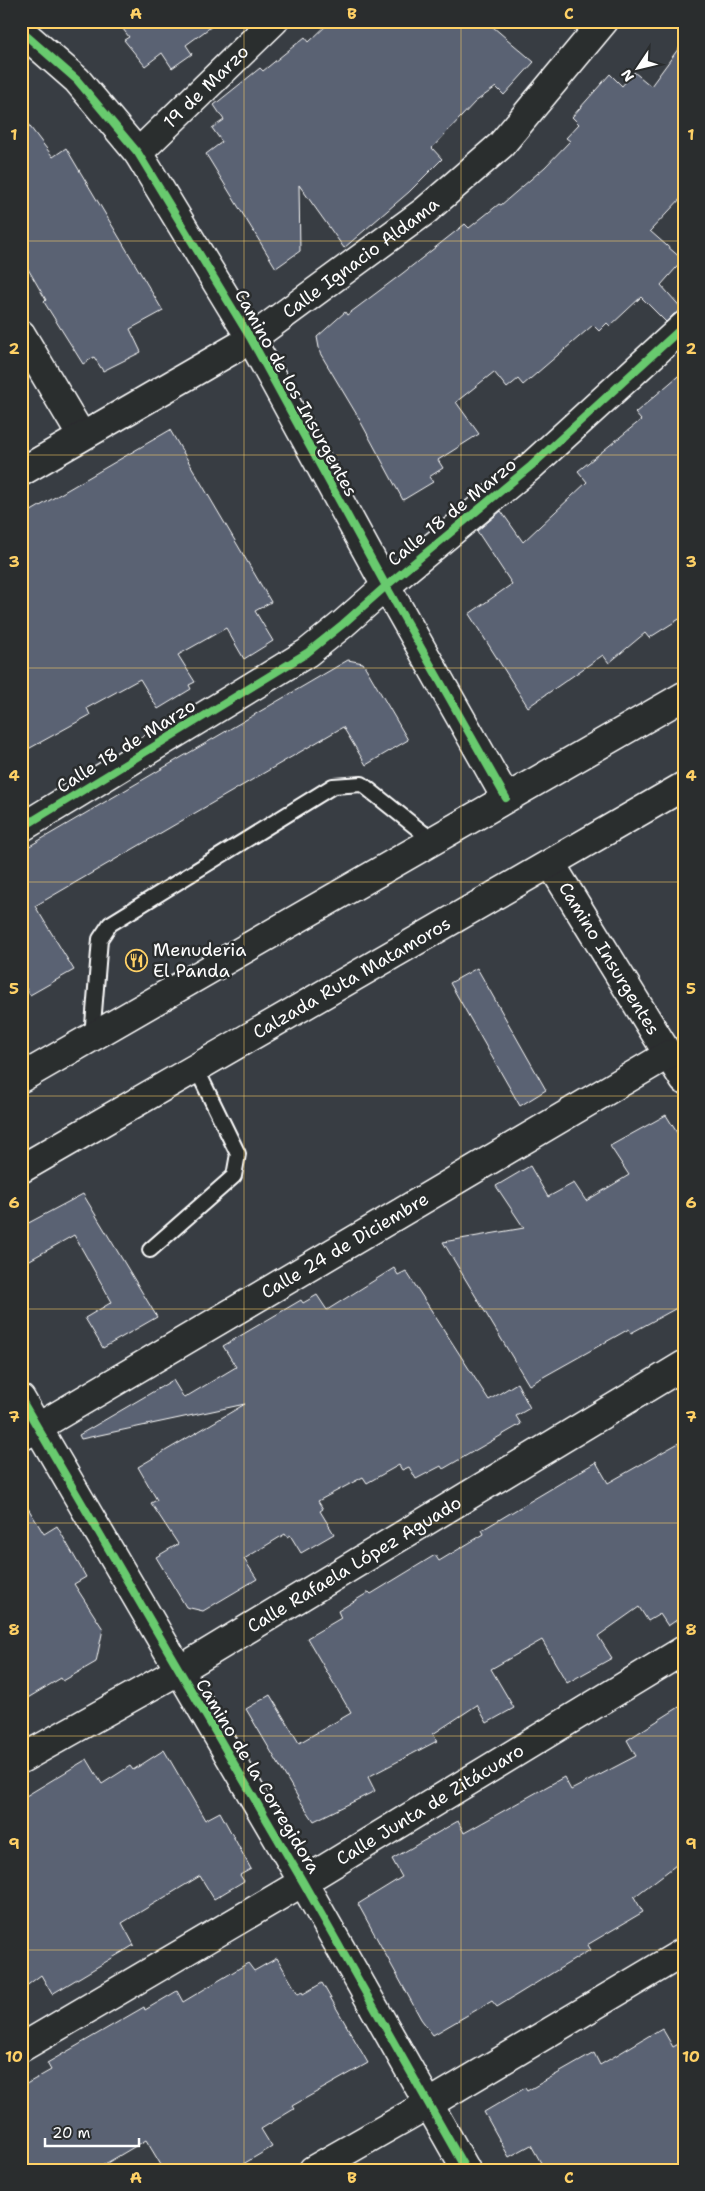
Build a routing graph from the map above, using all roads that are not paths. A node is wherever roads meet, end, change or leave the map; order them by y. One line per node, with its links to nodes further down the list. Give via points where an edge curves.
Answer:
1 (274, 21): 4 (street, 19 de Marzo)
2 (604, 21): 7 (street, Calle Ignacio Aldama, via 501,145 425,211)
3 (21, 31): 4 (street, Camino de los Insurgentes, via 77,80)
4 (138, 154): 7 (street, Camino de los Insurgentes)
5 (684, 326): 10 (street, Calle 18 de Marzo, via 532,466)
6 (21, 334): 8 (street)
7 (251, 339): 8 (street, Calle Ignacio Aldama); 10 (street, Camino de los Insurgentes)
8 (81, 435): 9 (street, Calle Ignacio Aldama)
9 (21, 472)
10 (386, 586): 13 (street, Camino de los Insurgentes); 14 (street, Calle 18 de Marzo, via 307,653)
11 (684, 696): 13 (street)
12 (684, 786): 16 (street, Calzada Ruta Matamoros)
13 (506, 798): 15 (street)
14 (21, 828)
15 (432, 840): 17 (street); 17 (lane, via 362,784 334,786 110,924 100,939)
16 (551, 864): 18 (street, Camino Insurgentes); 19 (street, Calzada Ruta Matamoros)
17 (92, 1037): 20 (street)
18 (669, 1054): 21 (street, Camino Insurgentes); 26 (street, Calle 24 de Diciembre)
19 (196, 1068): 22 (street, Calzada Ruta Matamoros); 23 (lane, via 238,1154 234,1176)
20 (21, 1078)
21 (684, 1080)
22 (21, 1169)
23 (150, 1250)
24 (684, 1364): 28 (street, Calle Rafaela López Aguado)
25 (21, 1399): 26 (street, Camino de la Corregidora)
26 (29, 1432): 28 (street, Camino de la Corregidora)
27 (684, 1650): 30 (street, Calle Junta de Zitácuaro)
28 (178, 1671): 29 (street, Calle Rafaela López Aguado); 30 (street, Camino de la Corregidora)
29 (21, 1759)
30 (303, 1882): 32 (street, Calle Junta de Zitácuaro); 33 (street, Camino de la Corregidora)
31 (684, 1952): 33 (street)
32 (21, 2048)
33 (427, 2104): 34 (street); 35 (street, Camino de la Corregidora)
34 (313, 2170)
35 (466, 2170)

